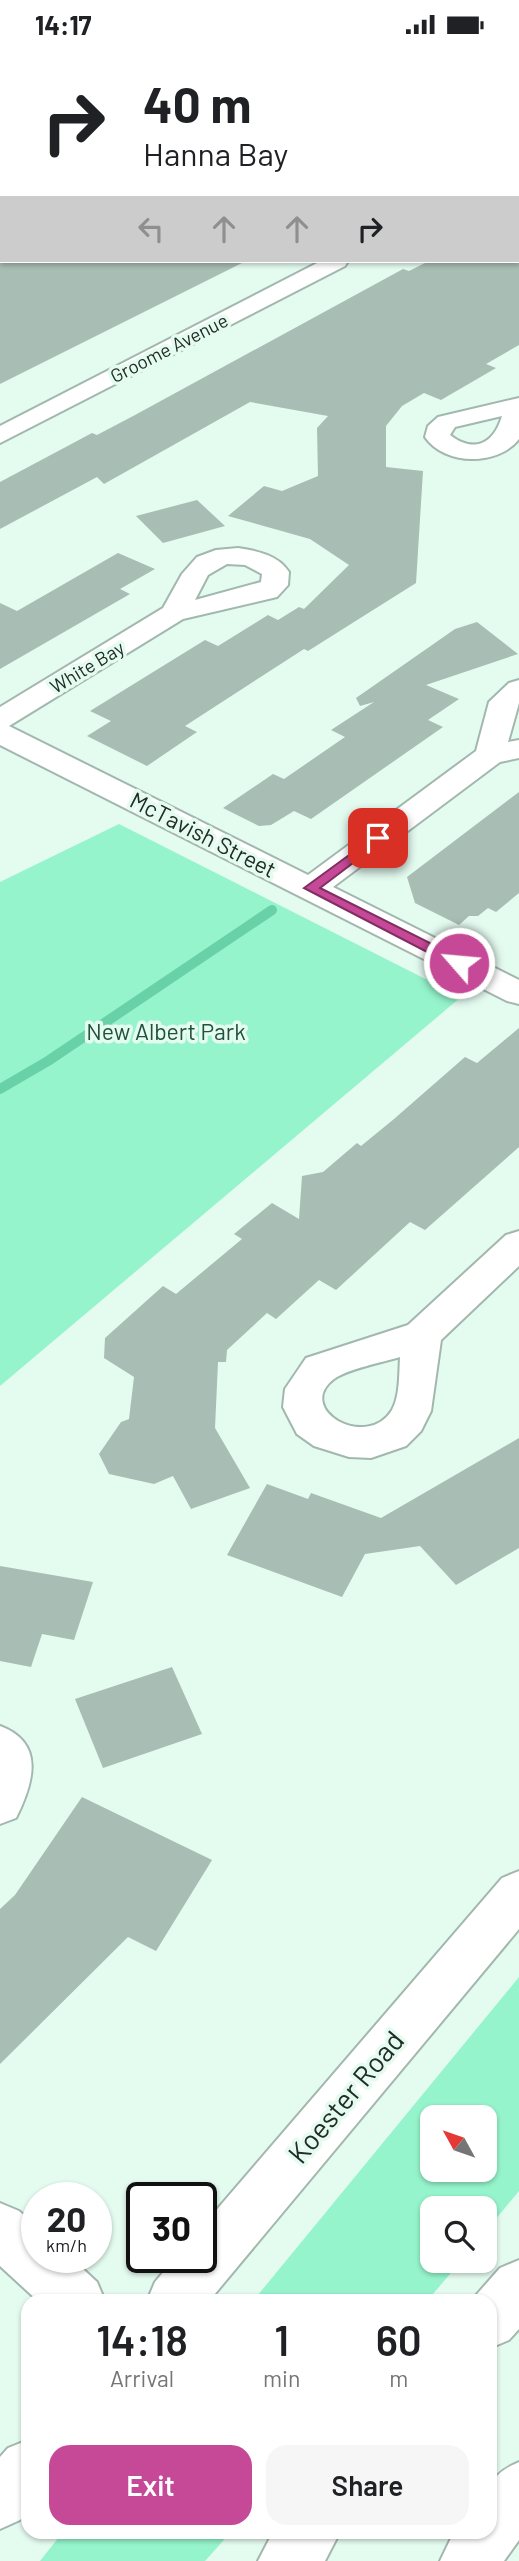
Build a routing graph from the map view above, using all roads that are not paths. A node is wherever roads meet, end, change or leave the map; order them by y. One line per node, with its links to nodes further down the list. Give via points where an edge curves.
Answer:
1 (333, 263): 2 (main road, Groome Avenue)
2 (0, 436)
3 (174, 613): 5 (main road, White Bay)
4 (519, 689): 7 (main road, via 503,702)
5 (0, 720)
6 (0, 733): 8 (main road, McTavish Street)
7 (504, 752): 8 (main road)
8 (311, 888): 9 (main road, McTavish Street)
9 (519, 993)
10 (519, 1244): 11 (main road)
11 (422, 1335)
12 (0, 1746): 13 (main road, via 10,1769 9,1787)
13 (0, 1804)
14 (519, 1893): 18 (main road, Koester Road)
15 (0, 2230): 17 (main road)
16 (519, 2287): 19 (main road)
17 (70, 2294)
18 (180, 2294)
19 (497, 2314)
20 (21, 2476): 22 (main road)
21 (519, 2491): 23 (main road)
22 (0, 2500)
23 (497, 2522)
24 (305, 2539): 26 (main road)
25 (485, 2539): 27 (main road)
26 (286, 2561)
27 (470, 2561)

